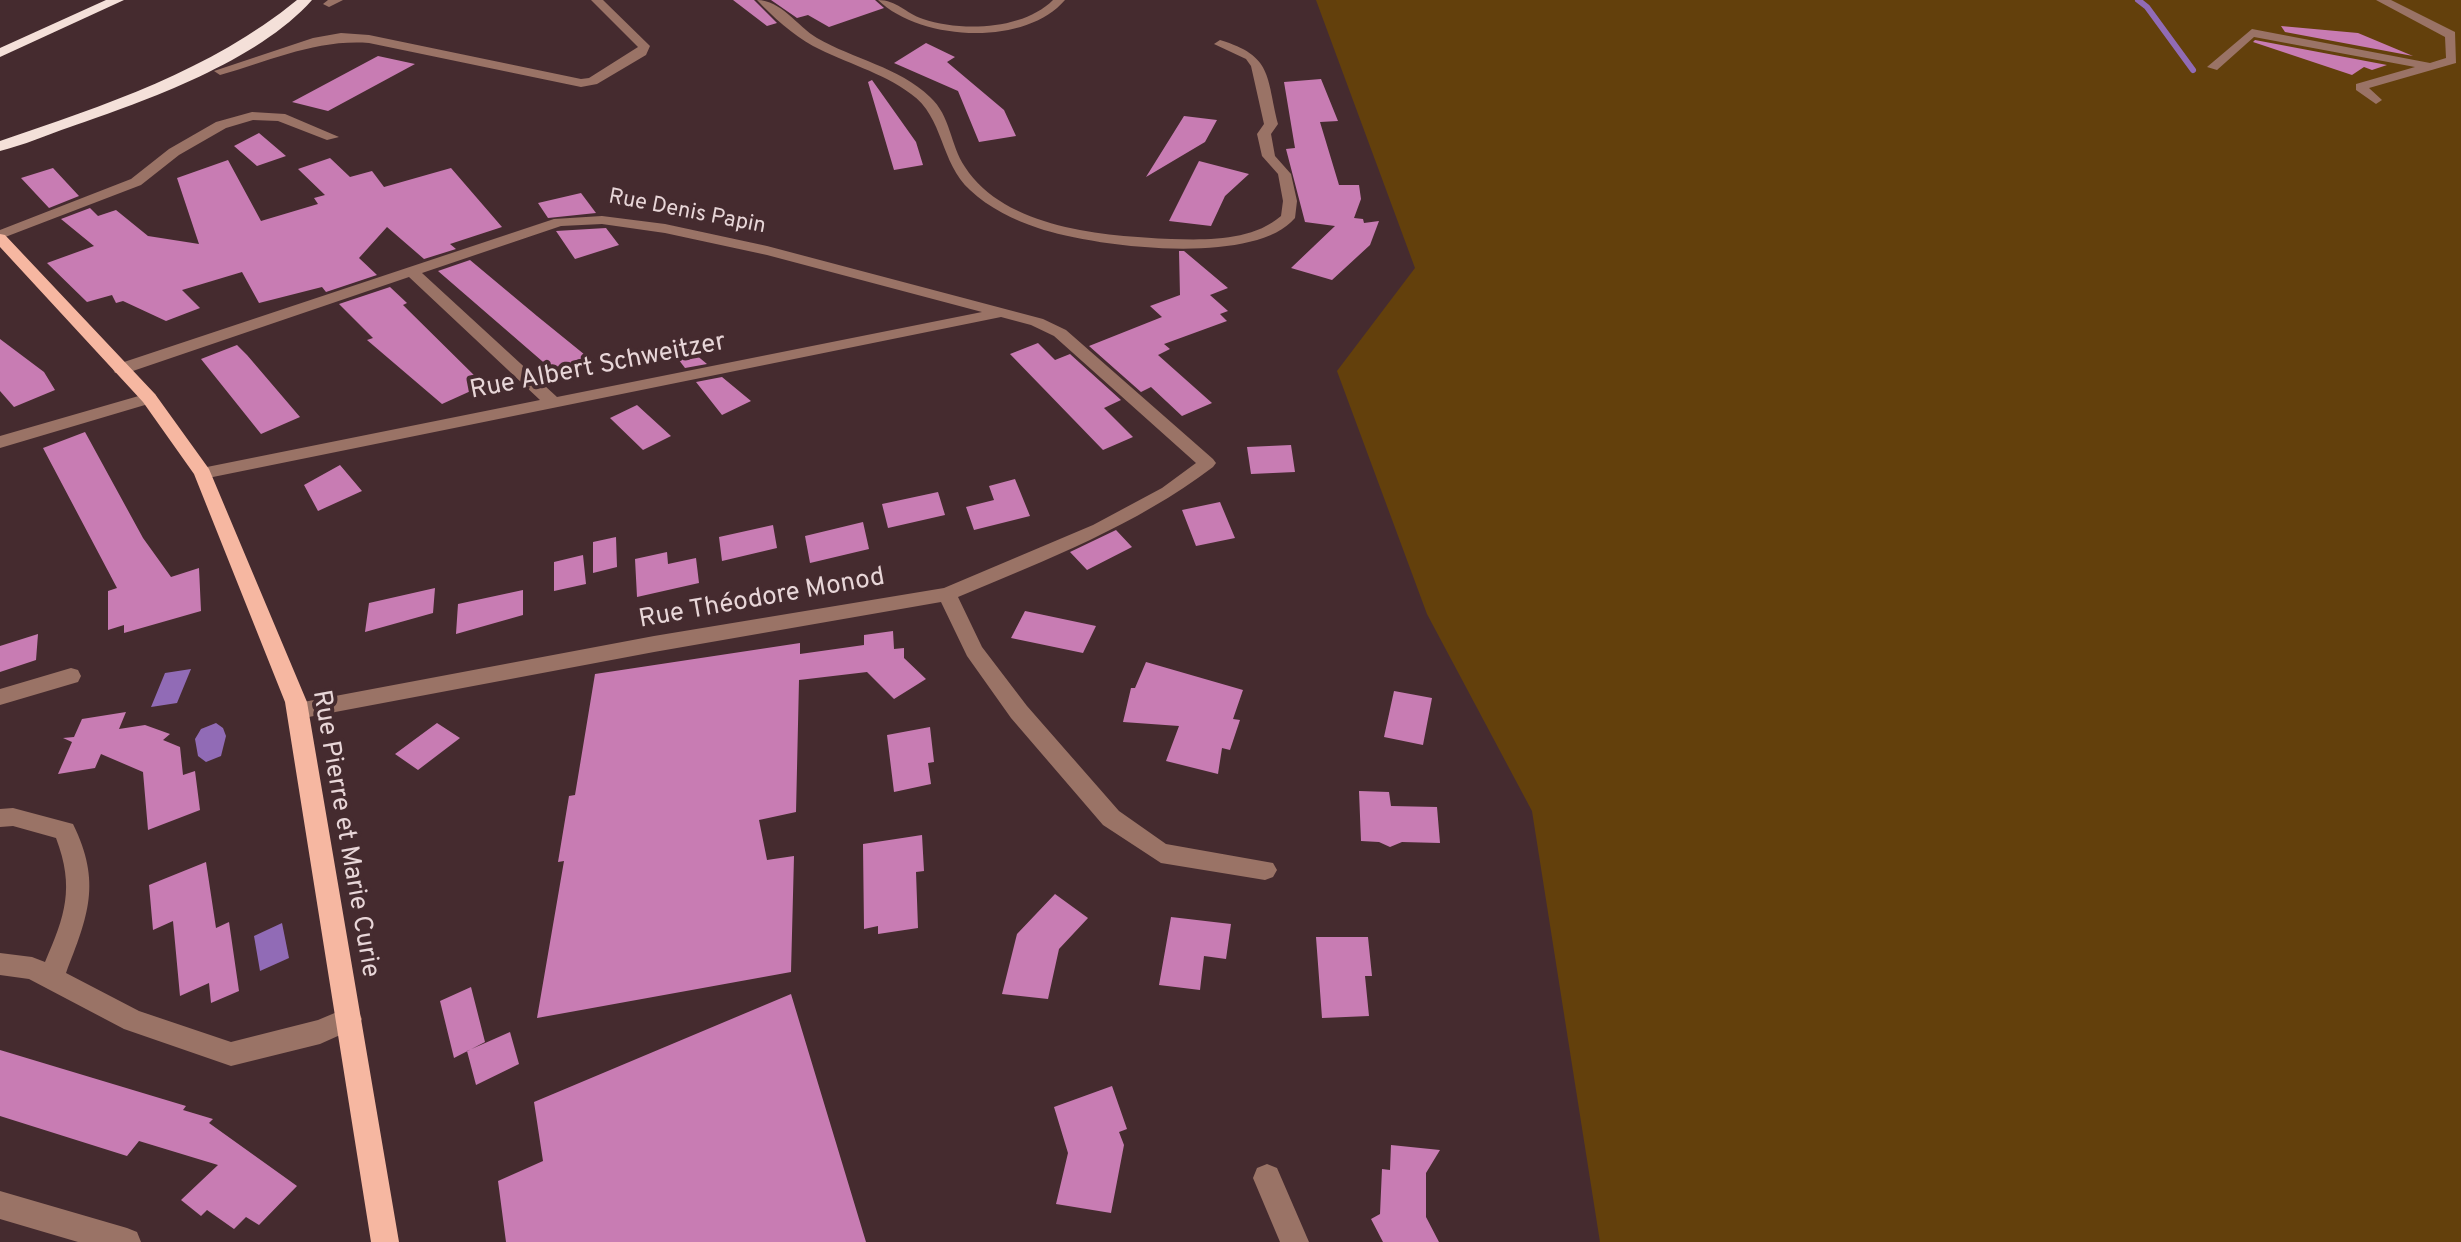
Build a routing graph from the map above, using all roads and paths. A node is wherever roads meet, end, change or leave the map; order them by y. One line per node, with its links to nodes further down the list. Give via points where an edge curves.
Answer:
1 (95, 0): 9 (highway)
2 (117, 0): 11 (highway)
3 (305, 0): 17 (highway, via 214,61)
4 (597, 0): 14 (street, via 644,46 593,81 569,81 341,37)
5 (763, 0): 10 (street, via 811,40 930,103 959,170 993,201 1062,231 1118,242 1209,243 1250,237 1288,219 1283,169 1270,157 1264,134 1271,124 1257,66 1250,56)
6 (884, 0): 7 (street, via 915,20 983,28 1045,15)
7 (1059, 0)
8 (2382, 0): 12 (street, via 2451,35 2452,60)
9 (0, 43)
10 (1220, 44)
11 (0, 53)
12 (2428, 66): 13 (street, via 2252,33); 15 (street, via 2360,87)
13 (2213, 67)
14 (220, 71)
15 (2376, 100)
16 (332, 137): 18 (street, via 280,117 252,116 221,125 136,182)
17 (0, 146)
18 (0, 237): 21 (main road, Rue Pierre et Marie Curie)
19 (411, 271): 20 (street, Rue Denis Papin, via 559,222 625,219 816,261); 21 (street, Rue Denis Papin); 23 (street)
20 (1003, 312): 23 (street, Rue Albert Schweitzer); 25 (street, Rue Denis Papin, via 1060,333)
21 (121, 369): 22 (main road, Rue Pierre et Marie Curie)
22 (149, 398): 24 (street); 26 (main road, Rue Pierre et Marie Curie)
23 (555, 404): 26 (street, Rue Albert Schweitzer)
24 (0, 442)
25 (1207, 463): 27 (street, Rue Théodore Monod, via 1100,530)
26 (203, 473): 30 (main road, Rue Pierre et Marie Curie)
27 (947, 594): 30 (street, Rue Théodore Monod); 32 (street, via 974,651 1111,818 1161,853)
28 (71, 676): 29 (street)
29 (0, 697)
30 (298, 711): 35 (main road, Rue Pierre et Marie Curie)
31 (0, 818): 34 (street, via 65,831 78,861 82,898)
32 (1265, 870)
33 (0, 964): 34 (street, via 32,968)
34 (51, 979): 35 (street, via 133,1021 231,1054 320,1032)
35 (349, 1019): 39 (main road, Rue Pierre et Marie Curie)
36 (1267, 1178): 40 (street)
37 (0, 1205): 38 (street)
38 (127, 1242)
39 (385, 1242)
40 (1295, 1242)

